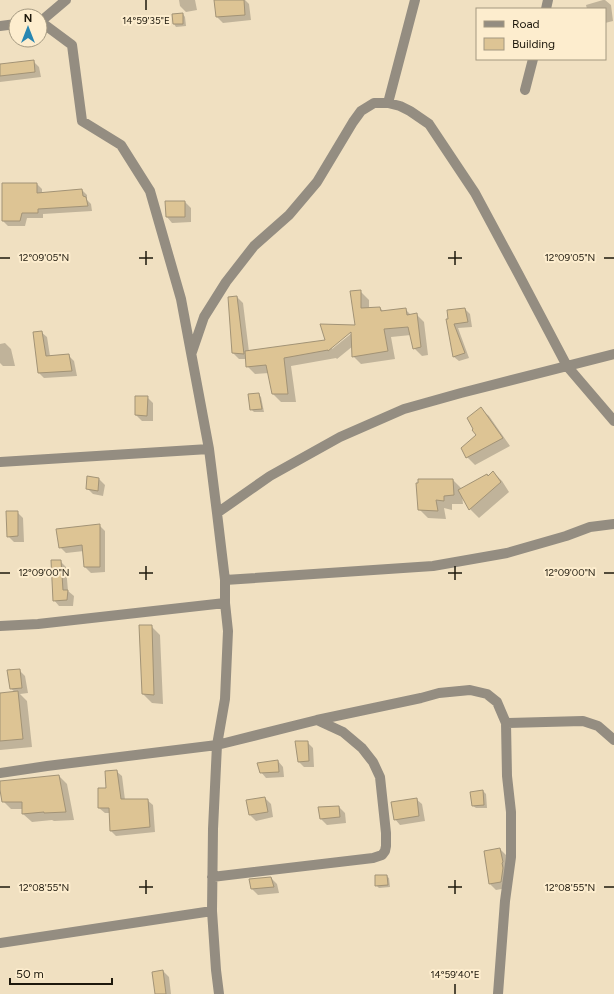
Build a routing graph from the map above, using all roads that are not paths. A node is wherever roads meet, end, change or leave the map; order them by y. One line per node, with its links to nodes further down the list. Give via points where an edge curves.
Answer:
1 (66, 0): 3 (street)
2 (415, 0): 7 (street)
3 (48, 15)
4 (48, 28): 8 (street, via 72,45 82,122 121,145 150,192 181,299)
5 (533, 60): 6 (street)
6 (525, 90)
7 (388, 103): 8 (street, via 374,103 361,111 317,182 289,215 254,246 226,282 204,317); 10 (street, via 410,111 429,124 475,193)
8 (192, 352): 12 (street)
9 (614, 354): 10 (street)
10 (567, 366): 11 (street); 14 (street, via 404,409 340,437 270,476)
11 (614, 421)
12 (209, 449): 13 (street); 14 (street)
13 (0, 462)
14 (218, 512): 16 (street)
15 (614, 524): 16 (street, via 590,528 508,553 434,566)
16 (225, 580): 17 (street)
17 (225, 603): 18 (street); 22 (street, via 228,630 225,691)
18 (0, 626)
19 (317, 720): 20 (street, via 439,693 470,690 487,694 497,702); 22 (street); 24 (street, via 343,732 362,748 373,762 380,777 386,833 385,851 373,858)
20 (506, 722): 21 (street, via 583,721 598,726); 28 (street, via 511,857)
21 (614, 740)
22 (217, 745): 23 (street); 24 (street)
23 (0, 773)
24 (212, 878): 25 (street)
25 (212, 911): 26 (street); 27 (street)
26 (0, 943)
27 (219, 994)
28 (498, 994)

